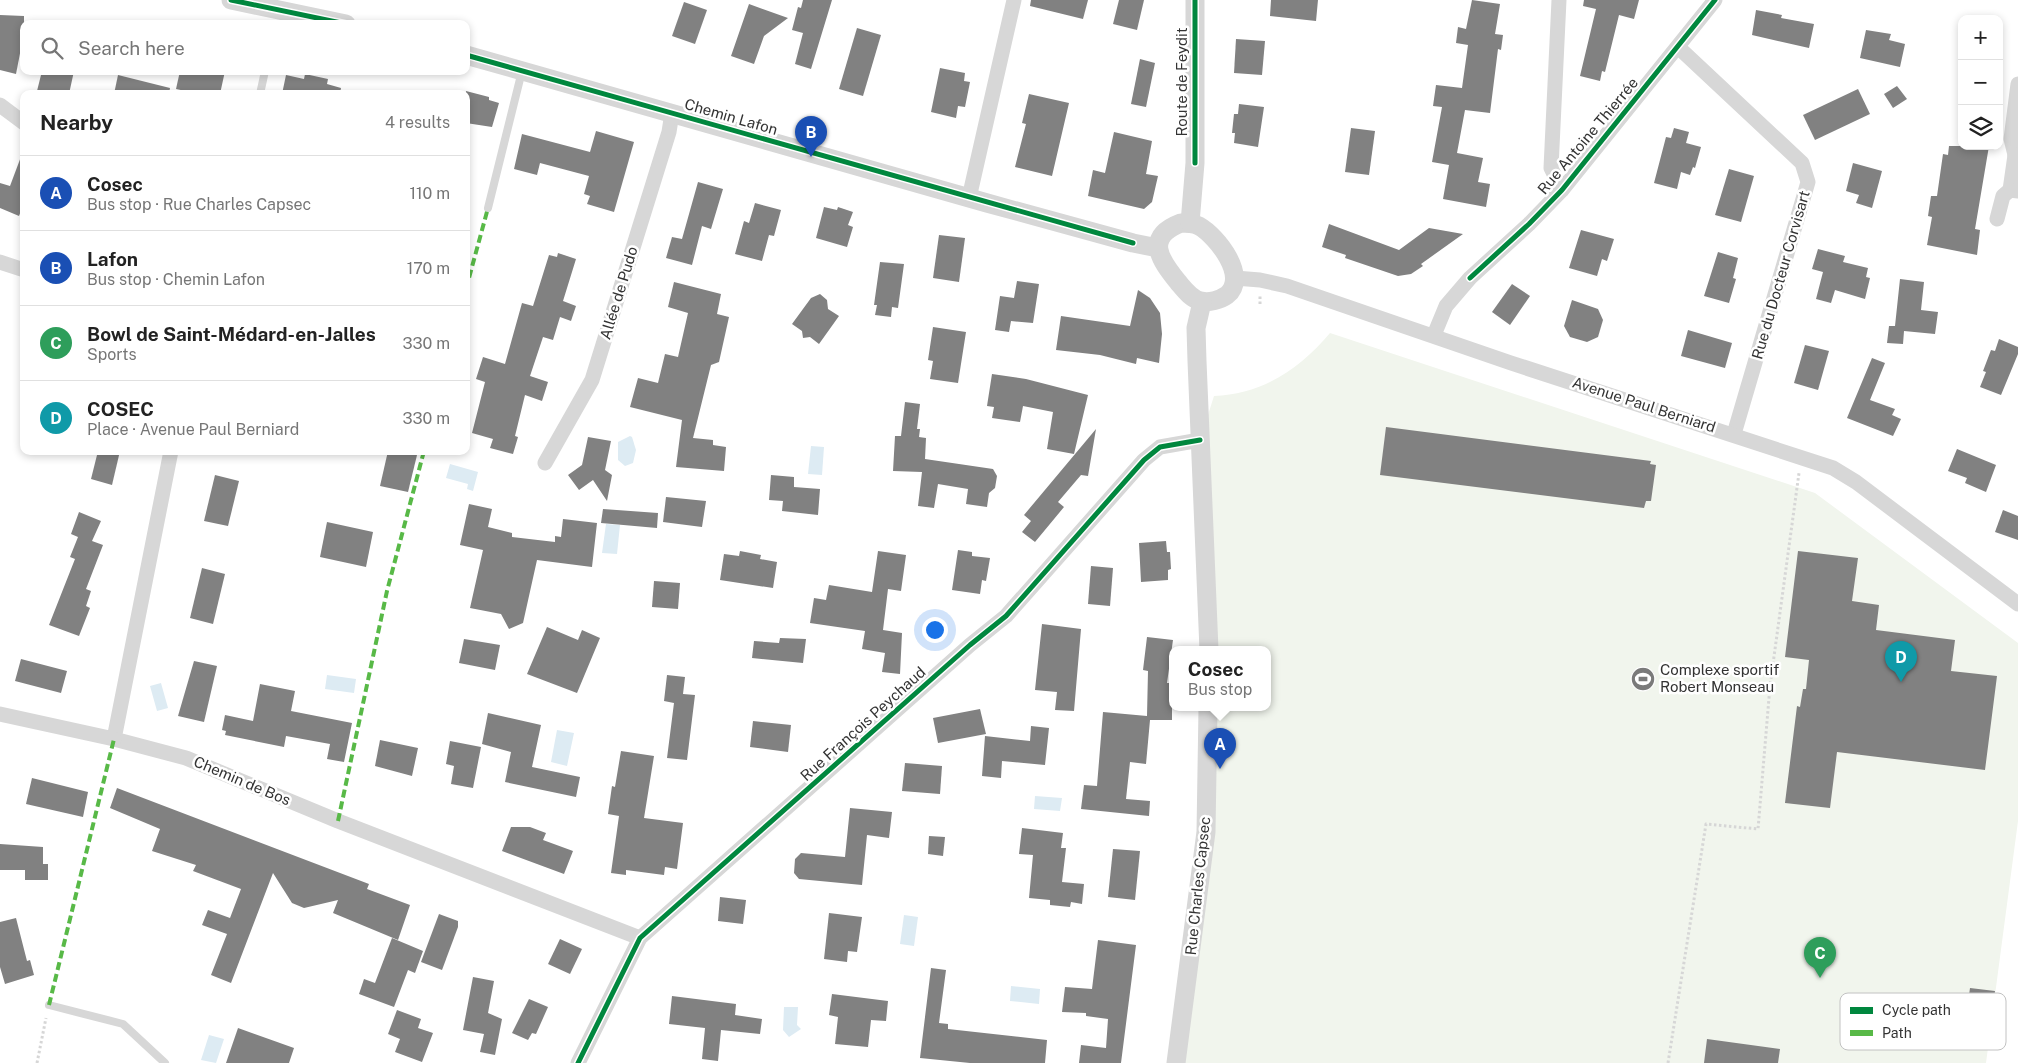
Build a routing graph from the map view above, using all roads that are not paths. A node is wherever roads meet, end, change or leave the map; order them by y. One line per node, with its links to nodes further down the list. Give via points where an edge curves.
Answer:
1 (231, 0): 6 (street)
2 (1014, 0): 20 (street)
3 (1194, 0): 23 (street, Route de Feydit, via 1195,163)
4 (1559, 0): 18 (street, via 1551,168)
5 (1715, 0): 8 (street, Rue Antoine Thierrée)
6 (279, 8): 7 (street)
7 (329, 20)
8 (1678, 47): 18 (street, Rue Antoine Thierrée); 30 (street, Rue du Docteur Corvisart, via 1802,163 1808,182)
9 (470, 57): 10 (street, Chemin Lafon)
10 (522, 70): 15 (street, Chemin Lafon); 21 (lane)
11 (264, 75): 13 (lane)
12 (2018, 84): 17 (street, via 2011,139)
13 (261, 90)
14 (0, 106): 16 (street)
15 (672, 113): 20 (street, Chemin Lafon); 33 (street, Allée de Pudo, via 666,142 592,380)
16 (20, 120)
17 (2016, 156): 19 (street)
18 (1562, 190): 29 (street, Rue Antoine Thierrée, via 1470,278 1446,306)
19 (2014, 190): 22 (street, via 2003,196)
20 (970, 198): 24 (street, Chemin Lafon)
21 (488, 208)
22 (1997, 219)
23 (1190, 223): 24 (street, via 1168,228); 27 (street, via 1206,232 1228,258 1234,266)
24 (1158, 248): 28 (street, via 1166,268 1187,293)
25 (0, 262): 26 (street)
26 (20, 269)
27 (1235, 278): 28 (street, via 1228,294); 29 (street, Avenue Paul Berniard, via 1287,286)
28 (1202, 302): 31 (street, via 1196,328)
29 (1434, 335): 30 (street, Avenue Paul Berniard)
30 (1734, 434): 34 (street, Avenue Paul Berniard, via 1833,468)
31 (1200, 440): 35 (street); 39 (street, Rue François Peychaud, via 1160,446 1144,460 1006,616)
32 (170, 455): 38 (street)
33 (546, 463)
34 (2018, 604)
35 (1209, 646)
36 (1208, 711): 43 (street, Rue Charles Capsec, via 1206,832)
37 (0, 714): 38 (street, Chemin de Bos)
38 (114, 739): 39 (street, Chemin de Bos, via 186,758 338,822)
39 (640, 938): 42 (street, Rue François Peychaud)
40 (49, 1005): 41 (lane, via 123,1024)
41 (165, 1063)
42 (578, 1063)
43 (1176, 1063)

